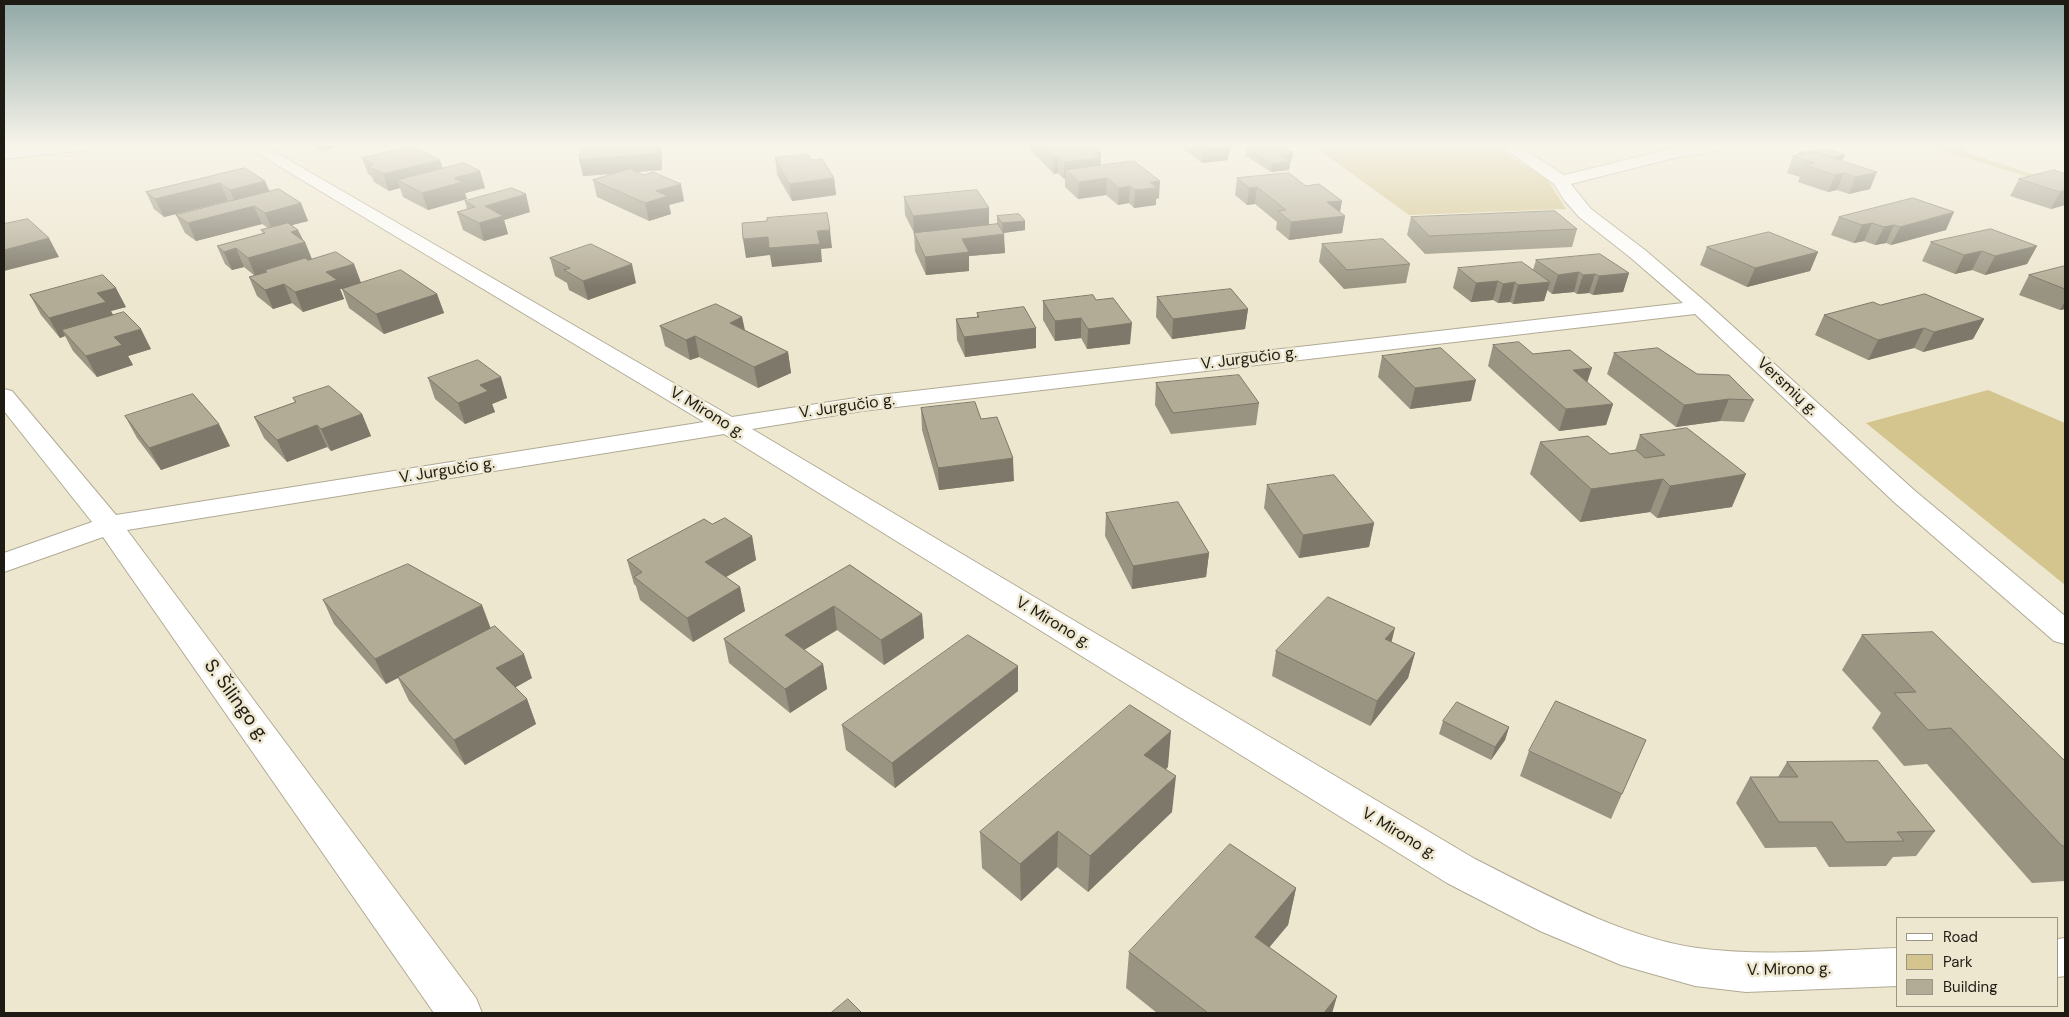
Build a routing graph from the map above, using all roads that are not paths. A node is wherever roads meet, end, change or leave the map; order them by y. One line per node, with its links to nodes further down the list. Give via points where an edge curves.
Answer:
1 (332, 192): 5 (street, V. Mirono g.)
2 (1568, 192): 3 (street, Versmių g., via 1585,213)
3 (1700, 307): 5 (street, V. Jurgučio g., via 872,403); 8 (street, Versmių g., via 1904,496)
4 (4, 396): 6 (street, S. Šilingo g.)
5 (729, 426): 6 (street, V. Jurgučio g.); 9 (street, V. Mirono g., via 1461,871 1554,918 1636,952 1695,967 1746,972)
6 (109, 525): 7 (street, V. Jurgučio g.); 10 (street, S. Šilingo g.)
7 (4, 563)
8 (2065, 633)
9 (1896, 966)
10 (460, 1013)

